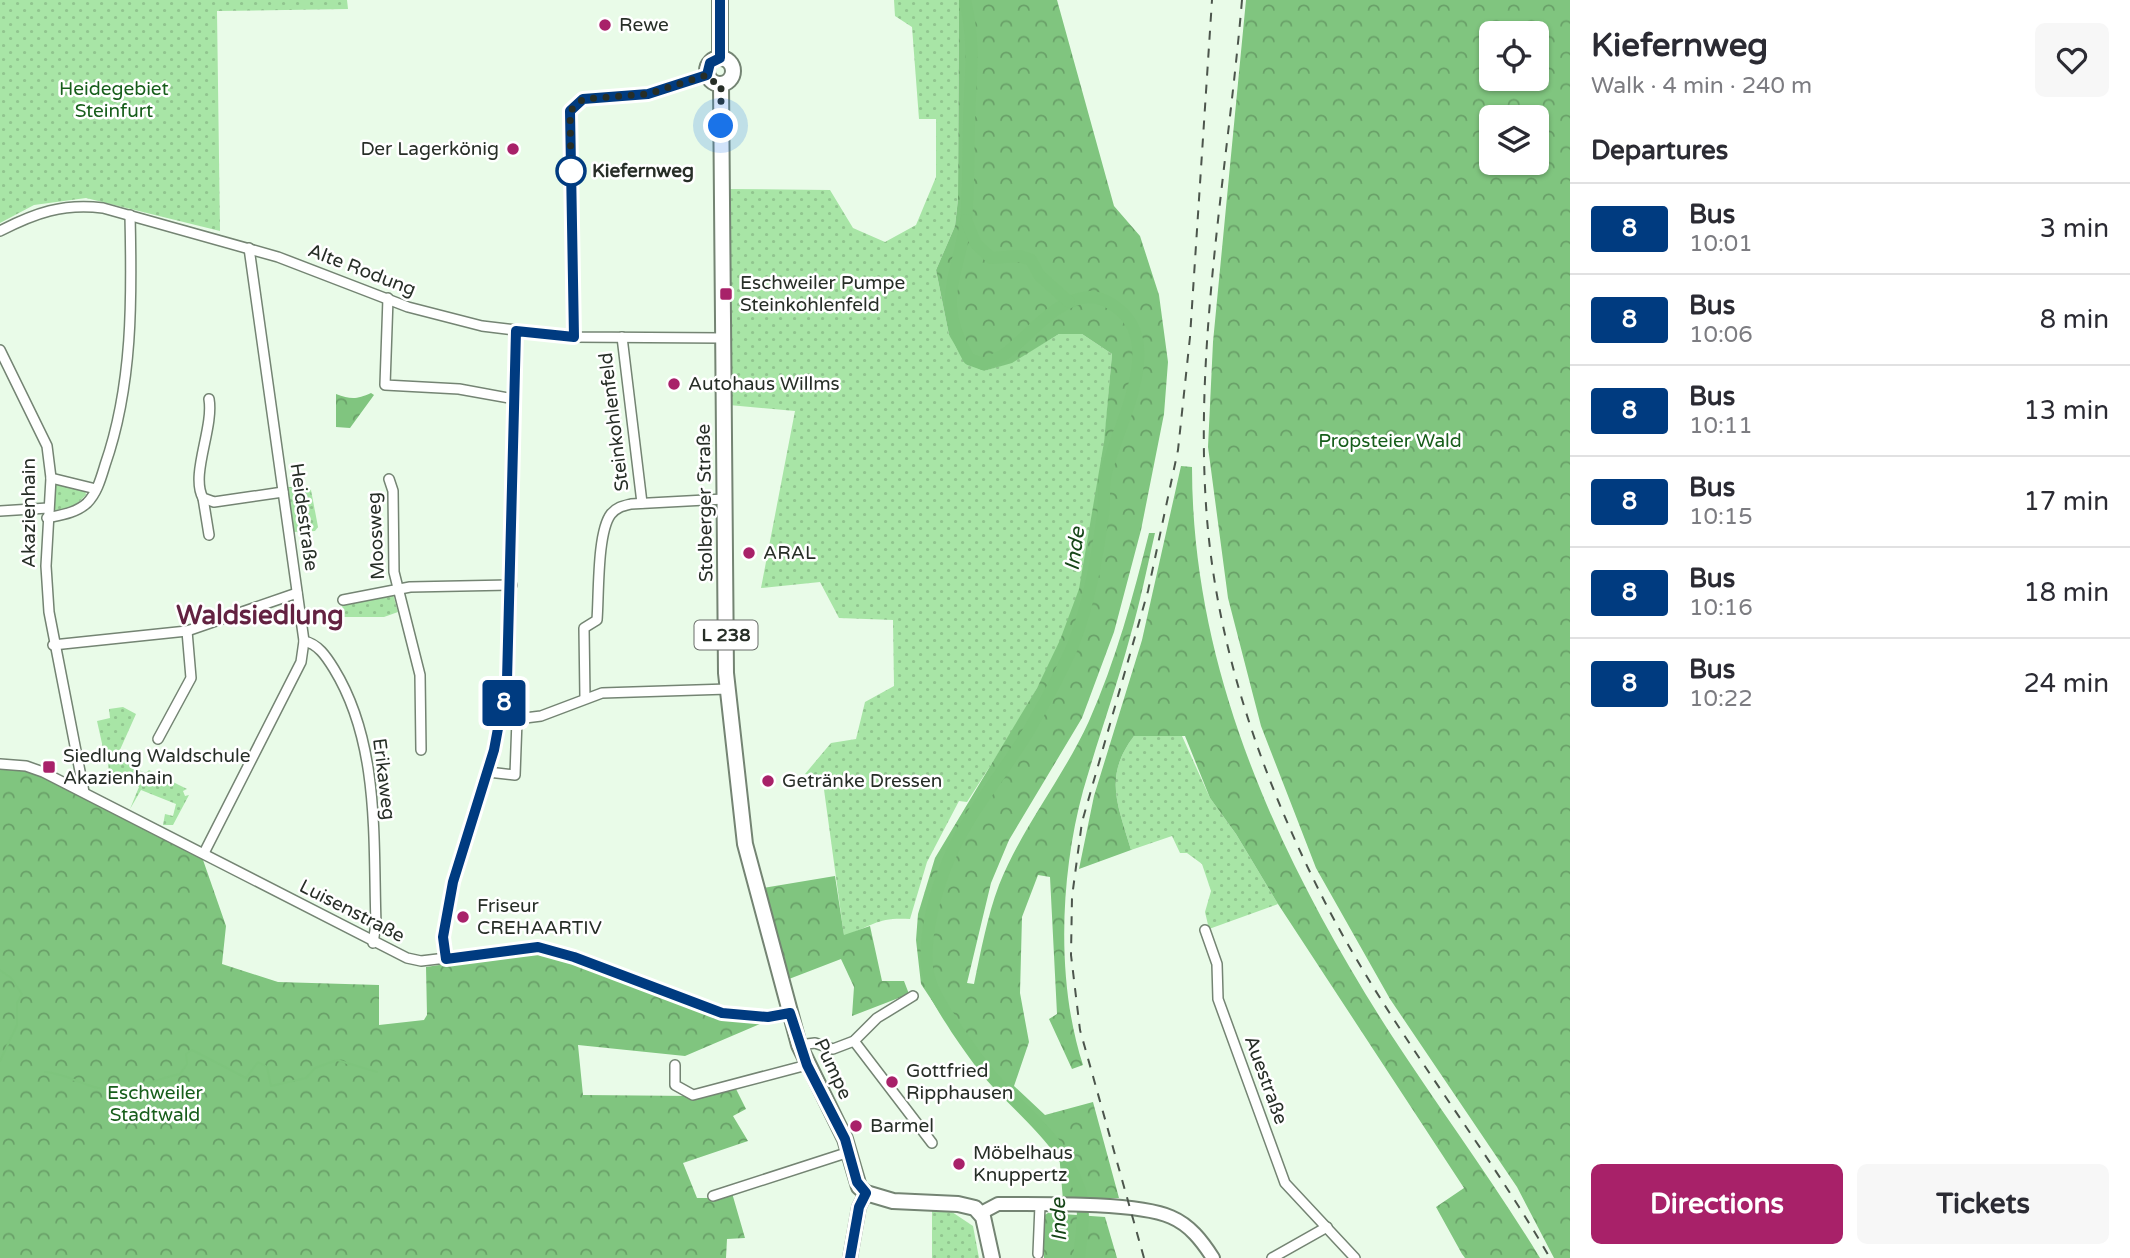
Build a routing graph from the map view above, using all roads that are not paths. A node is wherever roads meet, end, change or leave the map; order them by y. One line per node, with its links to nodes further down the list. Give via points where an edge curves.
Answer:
1 (720, 0): 2 (main road, L 238)
2 (720, 58): 3 (main road, via 710,63); 4 (main road, L 238, via 732,69 728,81)
3 (707, 75): 4 (main road); 10 (street, via 648,94 583,99 570,111)
4 (721, 84): 12 (main road, Stolberger Straße / L 238)
5 (130, 215): 6 (street, Alte Rodung, via 66,206); 7 (street, Alte Rodung); 18 (street, via 129,346 117,422)
6 (0, 231)
7 (249, 248): 8 (street, Alte Rodung); 19 (street, Heidestraße)
8 (388, 299): 9 (street, Alte Rodung, via 440,317); 15 (street, via 385,385 459,389)
9 (516, 331): 10 (street, Alte Rodung); 15 (street)
10 (574, 337): 11 (street, Alte Rodung)
11 (622, 337): 12 (street, Alte Rodung); 22 (street, Steinkohlenfeld)
12 (722, 338): 21 (main road, Stolberger Straße / L 238)
13 (0, 349): 16 (street, Akazienhain, via 43,436)
14 (209, 399): 20 (street, via 210,421 199,482)
15 (514, 399): 26 (street)
16 (51, 478): 18 (street); 24 (street, Akazienhain)
17 (389, 479): 27 (street, Moosweg)
18 (96, 489): 24 (street, via 82,508)
19 (283, 492): 20 (street, via 214,502); 28 (street, Heidestraße)
20 (203, 498): 25 (street)
21 (724, 499): 22 (street); 33 (main road, Stolberger Straße / L 238)
22 (642, 503): 34 (street, via 619,507 606,522 597,620 584,628)
23 (0, 511): 24 (street)
24 (48, 513): 32 (street, Akazienhain, via 46,566)
25 (209, 535)
26 (512, 585): 27 (street, Moosweg); 36 (street)
27 (397, 590): 29 (street, Moosweg); 38 (street, Moosweg, via 420,675)
28 (297, 593): 30 (street); 31 (street, Heidestraße)
29 (343, 600)
30 (187, 631): 32 (street); 37 (street, via 191,678)
31 (304, 641): 42 (street, Heidestraße, via 301,662); 44 (street, Erikaweg, via 312,642 324,654 338,677 363,742 372,805)
32 (53, 645): 41 (street, Akazienhain)
33 (728, 689): 34 (street); 47 (main road, Stolberger Straße / L 238, via 745,844)
34 (585, 698): 35 (street)
35 (517, 720): 36 (street); 40 (street, via 515,775)
36 (501, 721): 40 (street)
37 (158, 739)
38 (421, 750)
39 (0, 764): 41 (street, Luisenstraße, via 33,768)
40 (488, 772): 45 (street, via 453,882 443,937)
41 (84, 792): 42 (street, Luisenstraße)
42 (204, 853): 44 (street, Luisenstraße)
43 (1205, 930): 58 (street, Auestraße, via 1217,964 1218,999 1285,1183)
44 (373, 943): 45 (street, Luisenstraße, via 421,961)
45 (446, 959): 47 (street, Luisenstraße, via 538,947 722,1013 768,1017)
46 (913, 996): 48 (street, via 877,1018)
47 (790, 1013): 49 (main road, Pumpe / L 238)
48 (854, 1041): 49 (street, via 834,1049 815,1043); 52 (street)
49 (799, 1045): 51 (main road, Pumpe / L 238)
50 (675, 1065): 51 (street, via 675,1085 692,1095)
51 (807, 1065): 53 (main road, Pumpe / L 238)
52 (932, 1143)
53 (849, 1152): 54 (main road, Pumpe / L 238, via 857,1182); 55 (street)
54 (866, 1193): 57 (main road, via 910,1203 967,1205); 60 (main road)
55 (713, 1196)
56 (1040, 1205): 57 (main road, via 998,1204); 59 (street); 62 (main road, via 1141,1209 1171,1216 1199,1237)
57 (981, 1213): 61 (main road)
58 (1327, 1227): 63 (street); 64 (street, Auestraße)
59 (1038, 1254)
60 (850, 1258)
61 (992, 1258)
62 (1213, 1258)
63 (1272, 1258)
64 (1355, 1258)

